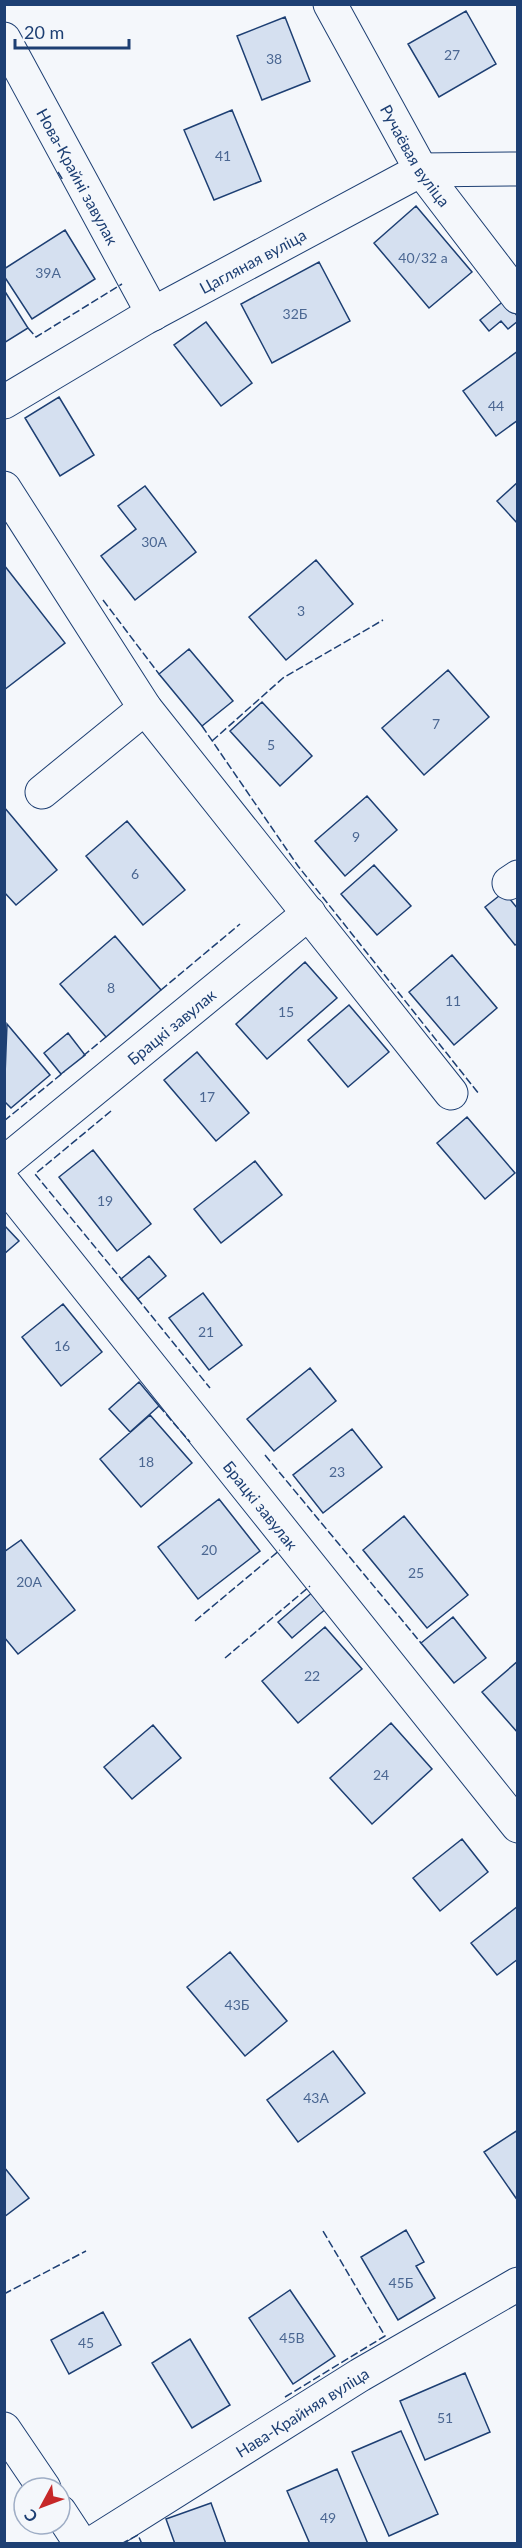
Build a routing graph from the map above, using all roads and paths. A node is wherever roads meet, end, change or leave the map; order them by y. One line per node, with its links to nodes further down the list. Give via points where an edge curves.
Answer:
1 (330, 4): 4 (street, Ручаёвая вуліца)
2 (4, 39): 6 (street, Нова-Крайні завулак)
3 (518, 169): 4 (street, Цагляная вуліца)
4 (421, 170): 5 (street, Ручаёвая вуліца); 6 (street, Цагляная вуліца)
5 (518, 297)
6 (153, 314): 7 (street, Цагляная вуліца)
7 (4, 402)
8 (4, 488): 9 (street)
9 (145, 708): 10 (street); 11 (street)
10 (42, 792)
11 (309, 913): 12 (street); 13 (street, Брацкі завулак)
12 (451, 1093)
13 (4, 1163)
14 (4, 1183): 15 (street, Брацкі завулак)
15 (518, 1826)
16 (518, 2284): 21 (street, Нава-Крайняя вуліца, via 360,2375)
17 (4, 2429): 18 (street)
18 (36, 2476)
19 (72, 2530): 20 (street)
20 (81, 2544)
21 (91, 2544)

